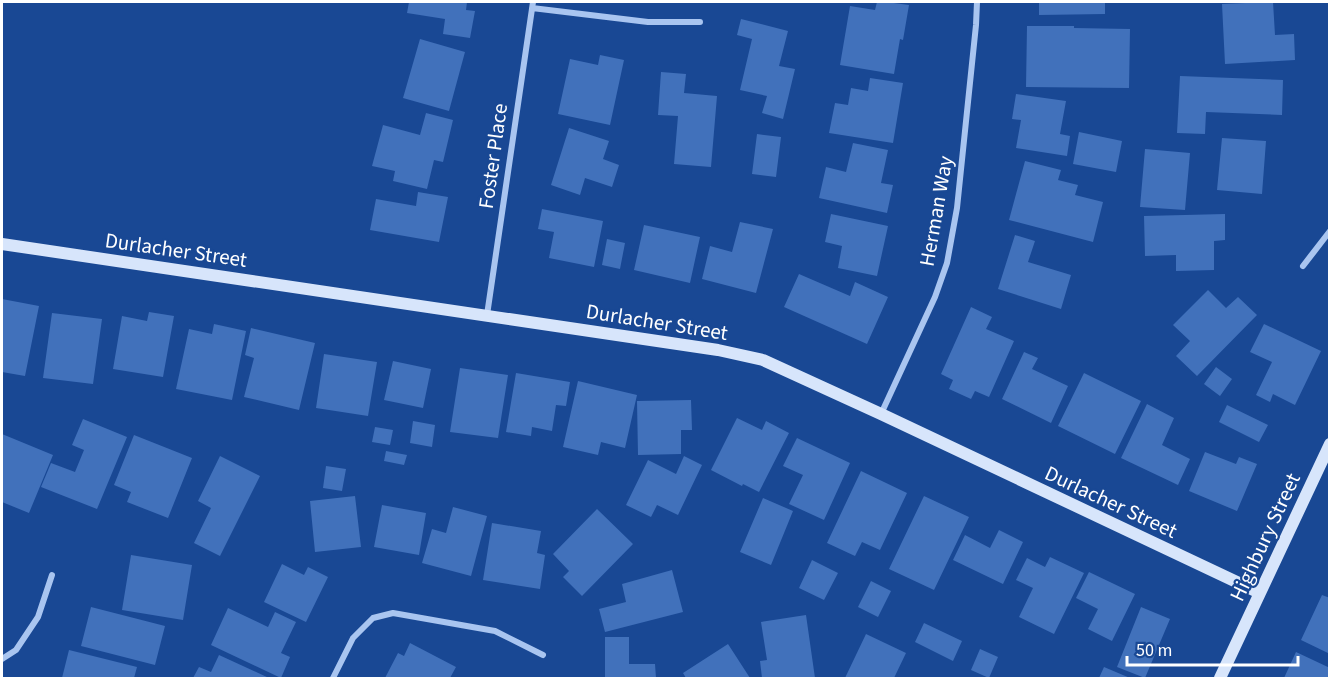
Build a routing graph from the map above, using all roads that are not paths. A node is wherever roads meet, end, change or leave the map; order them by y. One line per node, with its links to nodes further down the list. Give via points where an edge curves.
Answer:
1 (977, 2): 8 (street, Herman Way, via 957,208 947,263)
2 (532, 5): 3 (street, via 648,22); 7 (street, Foster Place)
3 (699, 22)
4 (1329, 231): 6 (street)
5 (2, 244): 7 (street, Durlacher Street)
6 (1303, 266)
7 (487, 315): 8 (street, Durlacher Street, via 763,360)
8 (881, 414): 11 (street, Durlacher Street)
9 (1329, 444): 11 (street, Highbury Street)
10 (52, 575): 13 (street, via 38,617 16,650)
11 (1260, 593): 15 (street, Highbury Street)
12 (543, 655): 14 (street, via 495,631 393,613 373,618 353,638)
13 (2, 658)
14 (333, 678)
15 (1220, 678)

